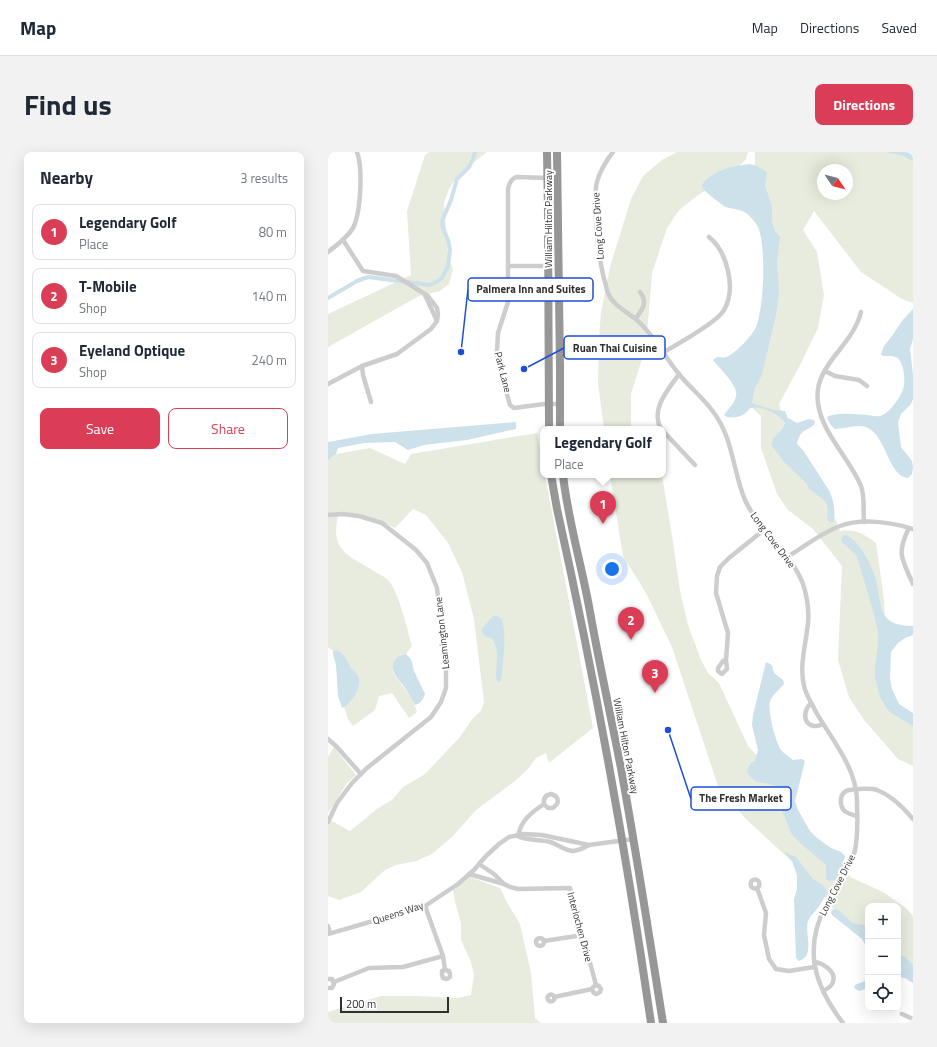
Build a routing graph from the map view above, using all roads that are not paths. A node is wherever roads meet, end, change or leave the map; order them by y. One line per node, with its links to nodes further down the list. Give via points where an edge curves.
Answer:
1 (357, 152): 7 (street, via 361,172 358,209 353,228)
2 (547, 152): 5 (highway, William Hilton Parkway)
3 (557, 152): 12 (highway, William Hilton Parkway)
4 (613, 152): 14 (street, Long Cove Drive, via 602,168 596,186 598,254 608,293 619,307)
5 (548, 178): 9 (street, Park Lane, via 516,176 509,184); 10 (highway, William Hilton Parkway)
6 (709, 237): 15 (street, via 719,248 726,262 730,292 727,304 721,315)
7 (344, 240): 8 (street); 16 (street, via 363,271 396,276 428,296 437,308 438,314 437,321 431,329 397,354)
8 (328, 252)
9 (508, 266): 10 (street); 24 (street, Park Lane, via 508,302 498,334 497,359 510,405 514,408)
10 (548, 266): 12 (highway, via 556,271); 24 (highway, William Hilton Parkway)
11 (640, 292): 14 (street, via 645,301)
12 (559, 299): 25 (highway, William Hilton Parkway)
13 (861, 312): 18 (street, via 852,334)
14 (636, 318): 15 (street, Long Cove Drive)
15 (664, 352): 19 (street, Long Cove Drive)
16 (362, 366): 17 (street); 20 (street)
17 (356, 369): 20 (street); 21 (street)
18 (825, 371): 22 (street, via 835,376 859,380); 35 (street, via 818,388 820,412 862,488)
19 (679, 374): 29 (street, via 660,404 658,420); 37 (street, Long Cove Drive, via 721,422 744,498 751,512)
20 (363, 375): 23 (street)
21 (328, 384)
22 (867, 386)
23 (371, 402)
24 (548, 404): 25 (street, Park Lane); 26 (highway, William Hilton Parkway); 27 (highway, via 556,409)
25 (560, 404): 28 (highway, William Hilton Parkway)
26 (549, 426)
27 (559, 426)
28 (559, 426)
29 (660, 426)
30 (666, 435): 31 (street)
31 (695, 465)
32 (553, 478): 38 (highway, William Hilton Parkway)
33 (563, 478): 41 (highway, William Hilton Parkway)
34 (328, 515): 46 (street, Leamington Lane, via 359,516 382,523 416,550 427,563 437,588 441,613 446,688 441,702 431,717)
35 (864, 522): 36 (street, via 881,522); 39 (street, via 841,526)
36 (911, 528): 40 (street, via 902,543 901,557)
37 (765, 529): 39 (street, Long Cove Drive); 42 (street, via 729,558 717,576 716,593 728,634)
38 (564, 543): 41 (highway, via 581,590); 54 (highway, William Hilton Parkway)
39 (787, 557): 43 (street, Long Cove Drive, via 803,584 807,601 808,621 802,662 805,688)
40 (913, 584)
41 (586, 593): 53 (highway, William Hilton Parkway)
42 (726, 660)
43 (811, 703): 44 (street, Long Cove Drive); 44 (street, via 804,716 806,721 815,726)
44 (823, 724): 47 (street, Long Cove Drive, via 841,752)
45 (328, 739): 46 (street)
46 (361, 774): 51 (street, Leamington Lane, via 337,803)
47 (856, 790): 49 (street, Long Cove Drive); 49 (street, via 842,794 841,804 845,811); 50 (street, via 876,790 886,795)
48 (544, 804): 52 (street, via 525,820 519,828)
49 (857, 816): 66 (street, Long Cove Drive, via 855,851 818,924)
50 (913, 819)
51 (328, 822)
52 (518, 836): 55 (street, Queens Way, via 542,834); 55 (street, Queens Way, via 551,842 574,851); 56 (street, Queens Way, via 510,837 499,844)
53 (633, 839): 54 (street, Queens Way); 77 (highway, William Hilton Parkway)
54 (622, 841): 55 (street, Queens Way); 76 (highway, William Hilton Parkway)
55 (588, 845)
56 (479, 864): 57 (street, Queens Way); 58 (street, Interlochen Drive)
57 (469, 874): 58 (street, Interlochen Drive); 60 (street, Queens Way)
58 (504, 884): 63 (street, Interlochen Drive, via 518,889 570,888)
59 (757, 888): 67 (street, via 766,913 764,935 769,959 776,969 788,971)
60 (425, 906): 62 (street, Queens Way); 65 (street)
61 (328, 926): 62 (street)
62 (329, 933)
63 (583, 935): 64 (street); 73 (street, Interlochen Drive, via 594,987)
64 (544, 941)
65 (443, 956): 68 (street); 70 (street, via 403,967 369,968)
66 (814, 962): 67 (street, Long Cove Drive); 72 (street, via 824,965 832,973 832,984)
67 (814, 967): 72 (street, Long Cove Drive)
68 (446, 970)
69 (328, 979): 70 (street)
70 (334, 982): 71 (street, via 332,988)
71 (328, 988)
72 (823, 991): 78 (street, Long Cove Drive)
73 (554, 997)
74 (902, 1014): 75 (street)
75 (913, 1019)
76 (651, 1023)
77 (662, 1023)
78 (843, 1023)

